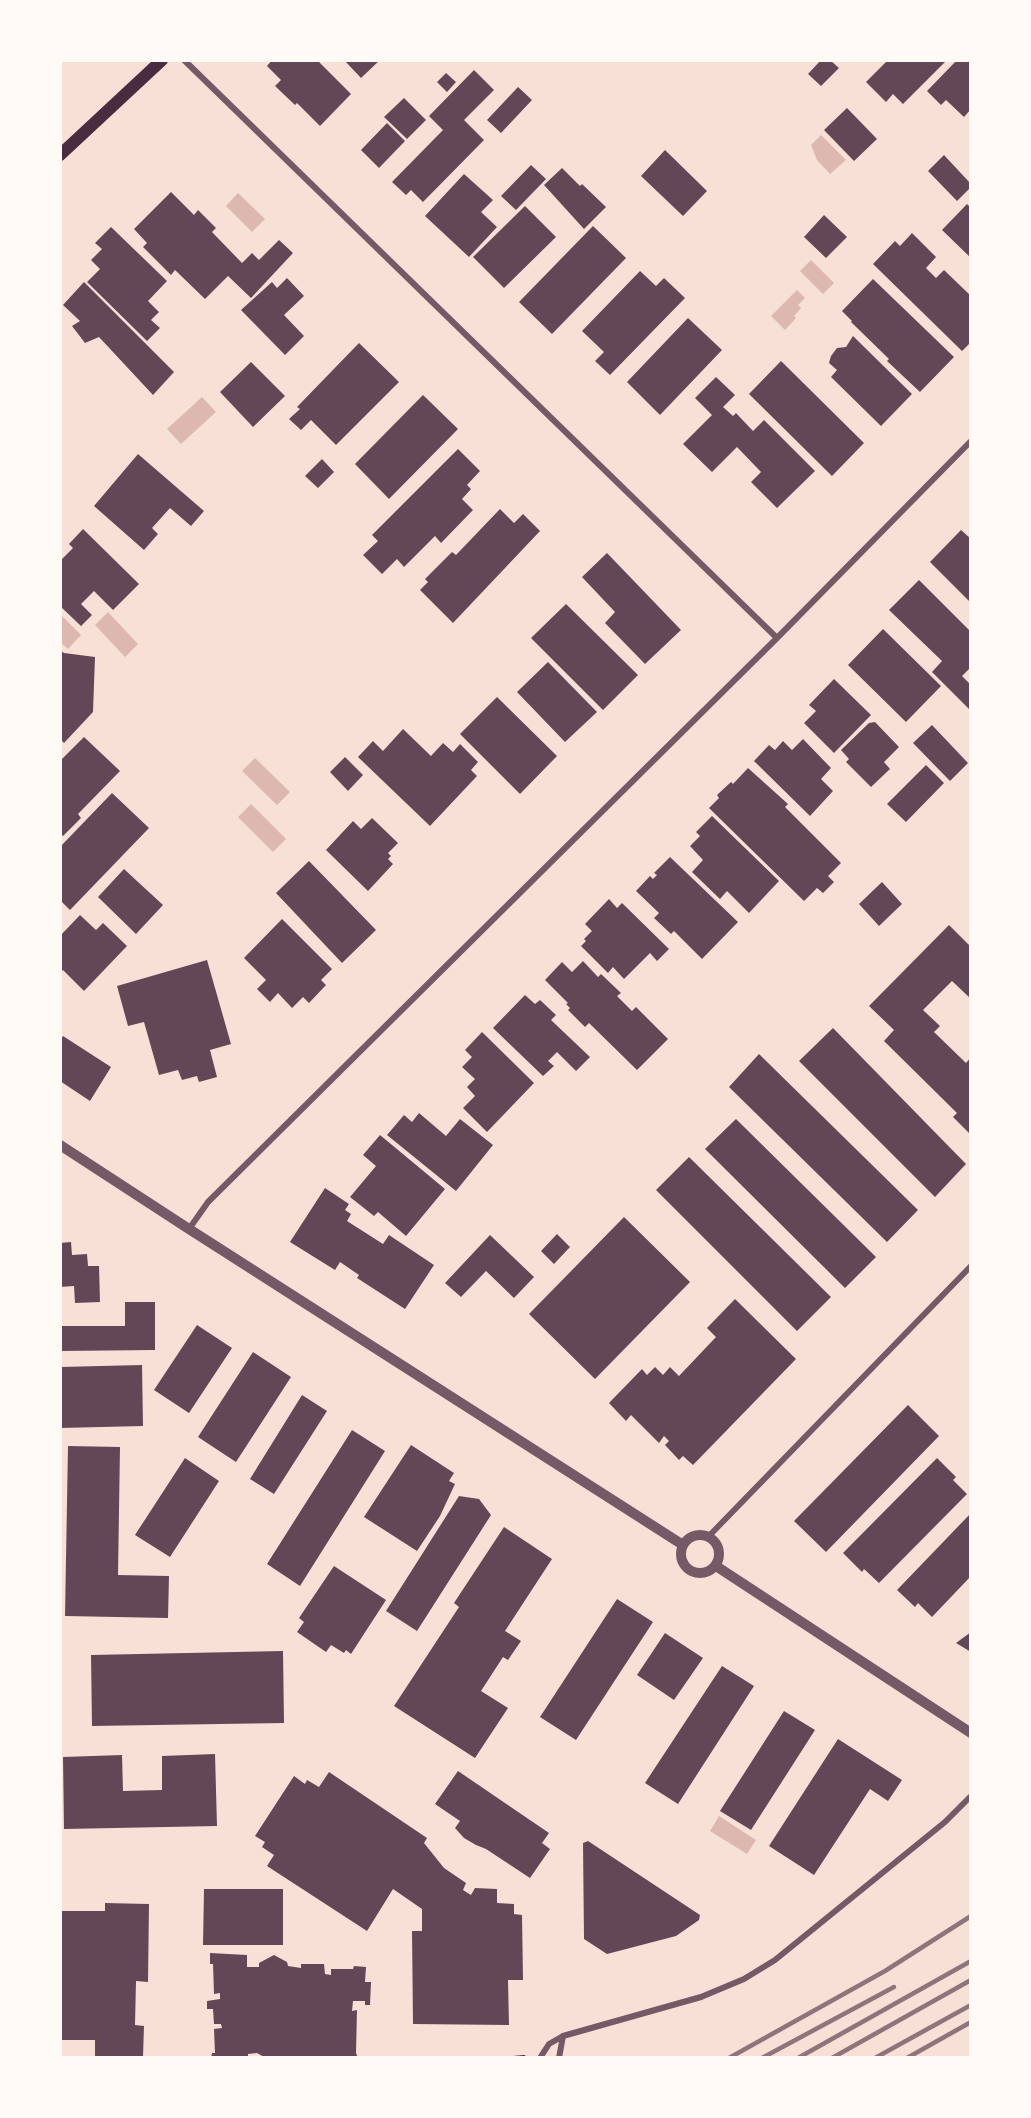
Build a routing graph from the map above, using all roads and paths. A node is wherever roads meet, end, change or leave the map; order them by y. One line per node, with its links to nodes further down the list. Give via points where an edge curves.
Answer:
1 (162, 60): 3 (main road)
2 (184, 60): 5 (street)
3 (60, 155)
4 (971, 441): 5 (street)
5 (777, 638): 7 (street, via 208,1202)
6 (60, 1145): 7 (street)
7 (189, 1229): 10 (street)
8 (971, 1266): 9 (street)
9 (708, 1536): 10 (street, via 697,1535); 11 (street, via 719,1549)
10 (683, 1545): 11 (street, via 681,1558 687,1569 705,1573)
11 (716, 1566): 12 (street)
12 (971, 1733)
13 (971, 1796): 14 (street, via 945,1822 775,1960 744,1979 701,1997)
14 (563, 2036): 15 (street, via 549,2044); 16 (street)
15 (540, 2058)
16 (559, 2058)

